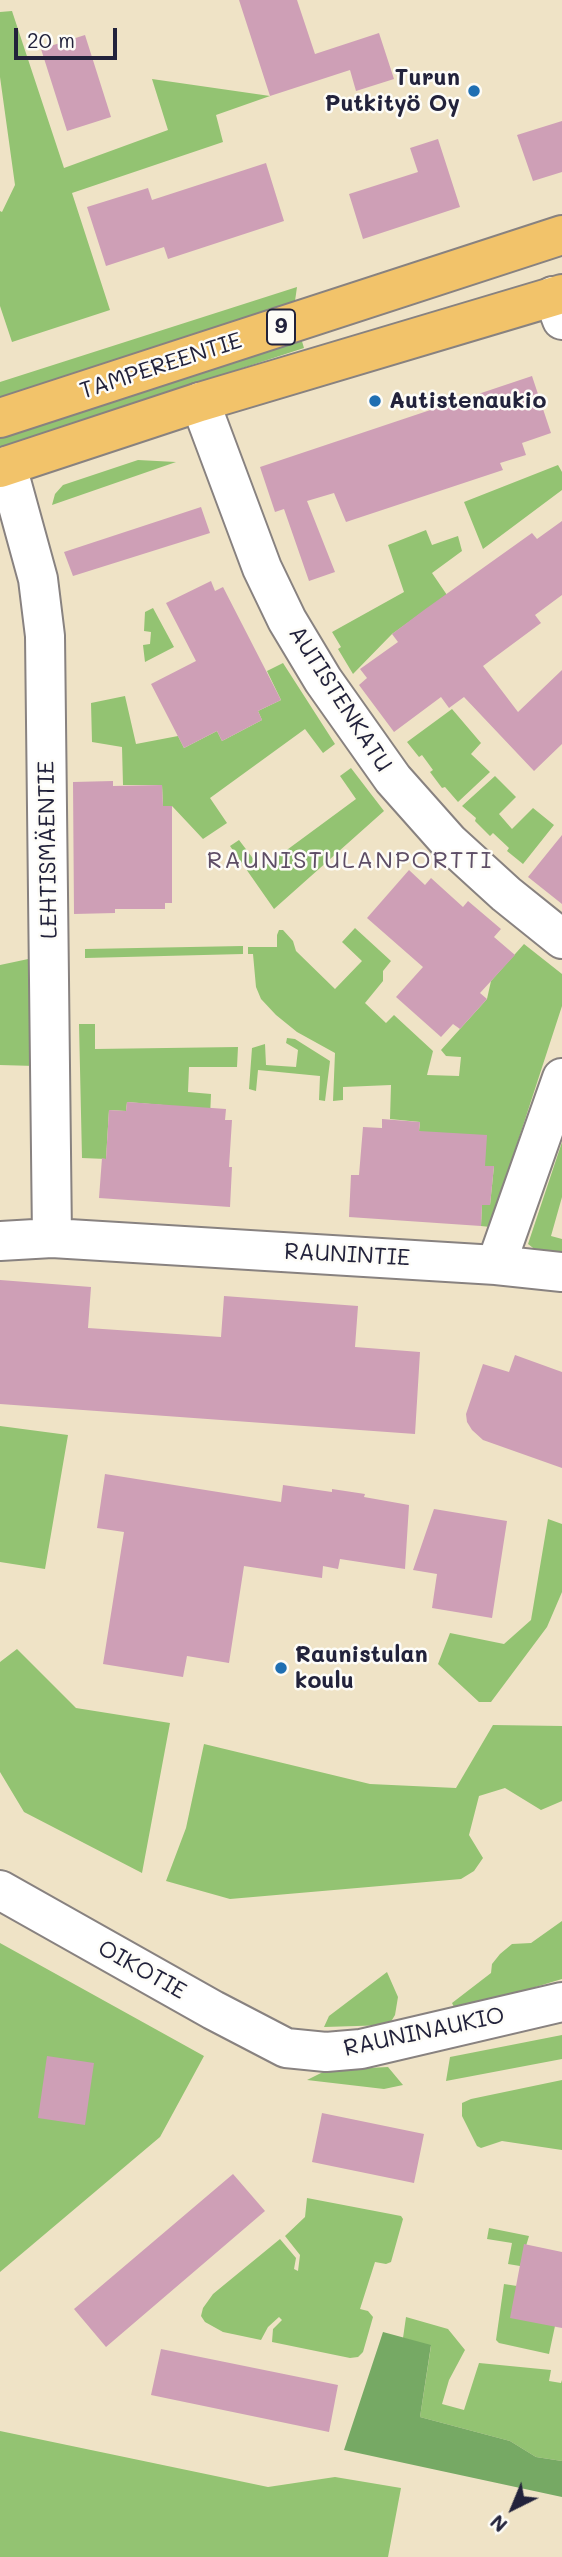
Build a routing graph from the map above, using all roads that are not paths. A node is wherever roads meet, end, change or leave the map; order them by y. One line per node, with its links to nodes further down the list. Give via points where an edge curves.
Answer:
1 (562, 234): 4 (highway, TAMPEREENTIE / 9)
2 (559, 303): 3 (highway, TAMPEREENTIE / 9)
3 (200, 402): 5 (highway, TAMPEREENTIE / 9); 7 (street, AUTISTENKATU, via 262,568 323,680 393,779 429,820 506,894)
4 (0, 418)
5 (4, 467): 6 (street, LEHTISMÄENTIE)
6 (12, 528): 9 (street, LEHTISMÄENTIE, via 38,579 45,636)
7 (562, 939)
8 (562, 1079): 11 (street)
9 (52, 1238): 10 (street, RAUNINTIE); 11 (street, RAUNINTIE)
10 (0, 1241)
11 (496, 1265): 12 (street, RAUNINTIE)
12 (562, 1272)
13 (0, 1890): 15 (street, OIKOTIE)
14 (562, 2001): 15 (street, RAUNINAUKIO, via 361,2049)
15 (286, 2048)

